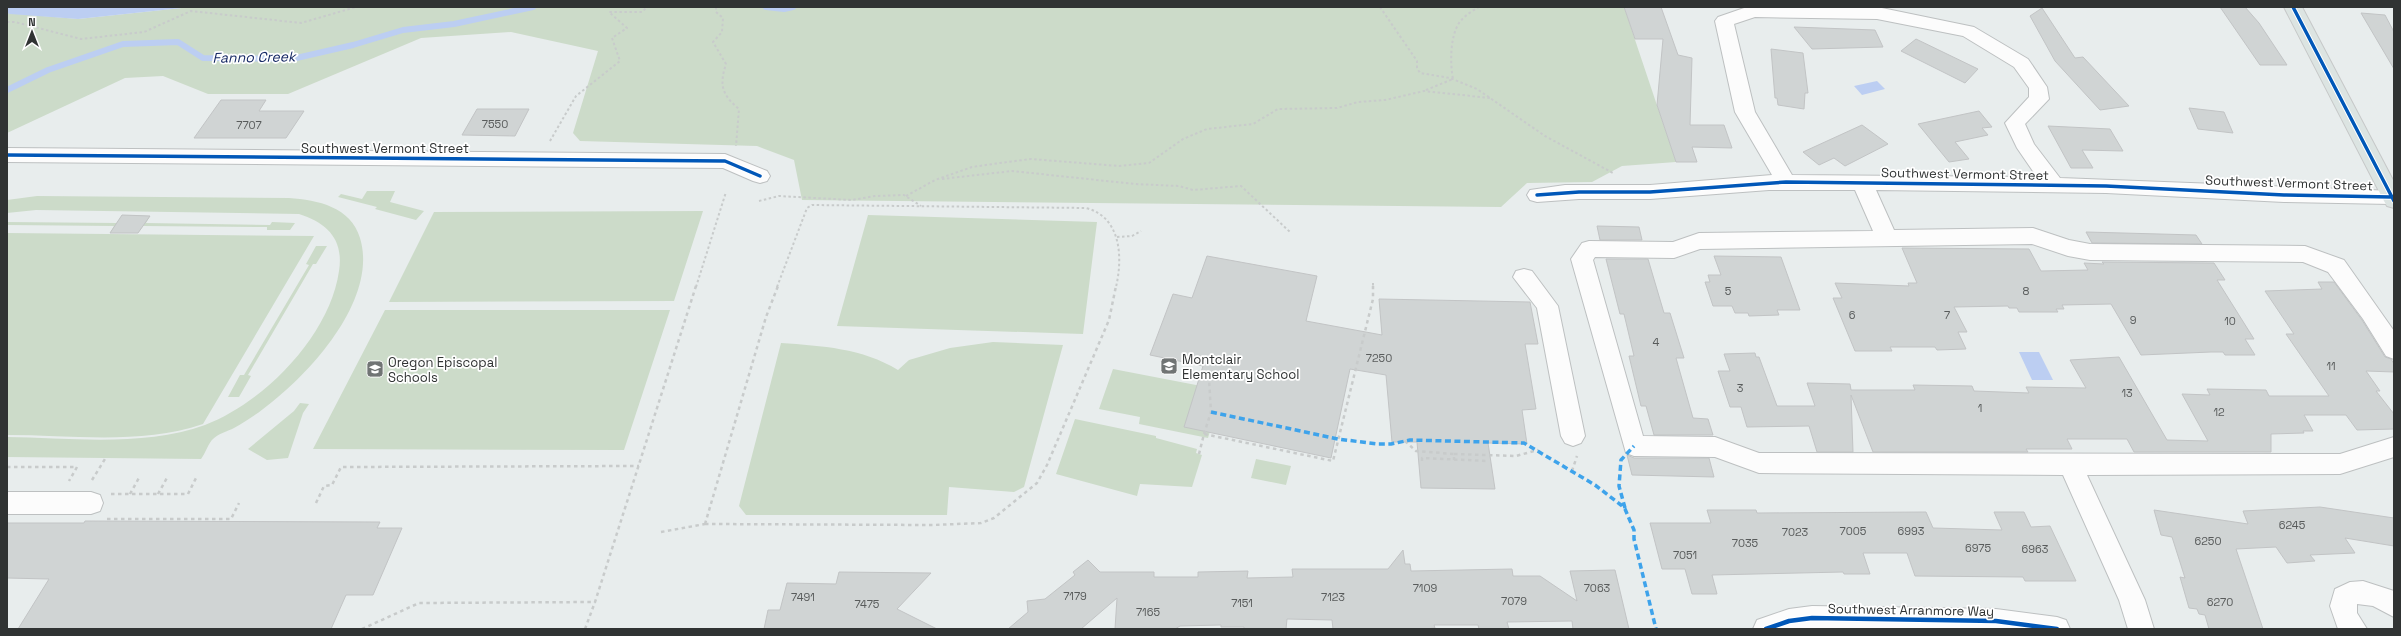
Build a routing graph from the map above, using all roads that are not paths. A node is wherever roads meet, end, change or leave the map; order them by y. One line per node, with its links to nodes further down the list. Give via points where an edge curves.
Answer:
1 (2293, 7): 8 (main road)
2 (7, 155): 3 (street, Southwest Vermont Street, via 725,161)
3 (760, 176)
4 (1786, 182): 5 (street, Southwest Vermont Street); 6 (street, via 1745,112 1726,35 1724,21 1753,11 1877,14 1968,31 2021,63 2038,87 2039,99 2015,123 2018,134 2032,156); 7 (street, Southwest Vermont Street, via 1744,183 1651,192)
5 (1862, 182): 6 (street, Southwest Vermont Street); 9 (street)
6 (2054, 184): 8 (street, Southwest Vermont Street)
7 (1537, 195)
8 (2393, 198)
9 (1887, 239): 11 (street, via 2033,236 2068,248 2090,252 2305,254 2336,266 2371,313); 14 (street, via 1699,241 1674,250 1589,249 1582,259 1634,446 1715,447 1759,463)
10 (1524, 277): 12 (street, via 1547,306)
11 (2394, 350)
12 (1573, 436)
13 (2394, 446): 14 (street, via 2340,464)
14 (2070, 465): 20 (street, via 2132,600)
15 (7, 503): 16 (street)
16 (95, 511)
17 (2394, 605): 21 (street, via 2374,594 2352,592 2344,597 2342,607)
18 (1766, 629): 19 (street, Southwest Arranmore Way, via 1789,621 1812,618 1996,621)
19 (2057, 629)
20 (2142, 629)
21 (2354, 629)

